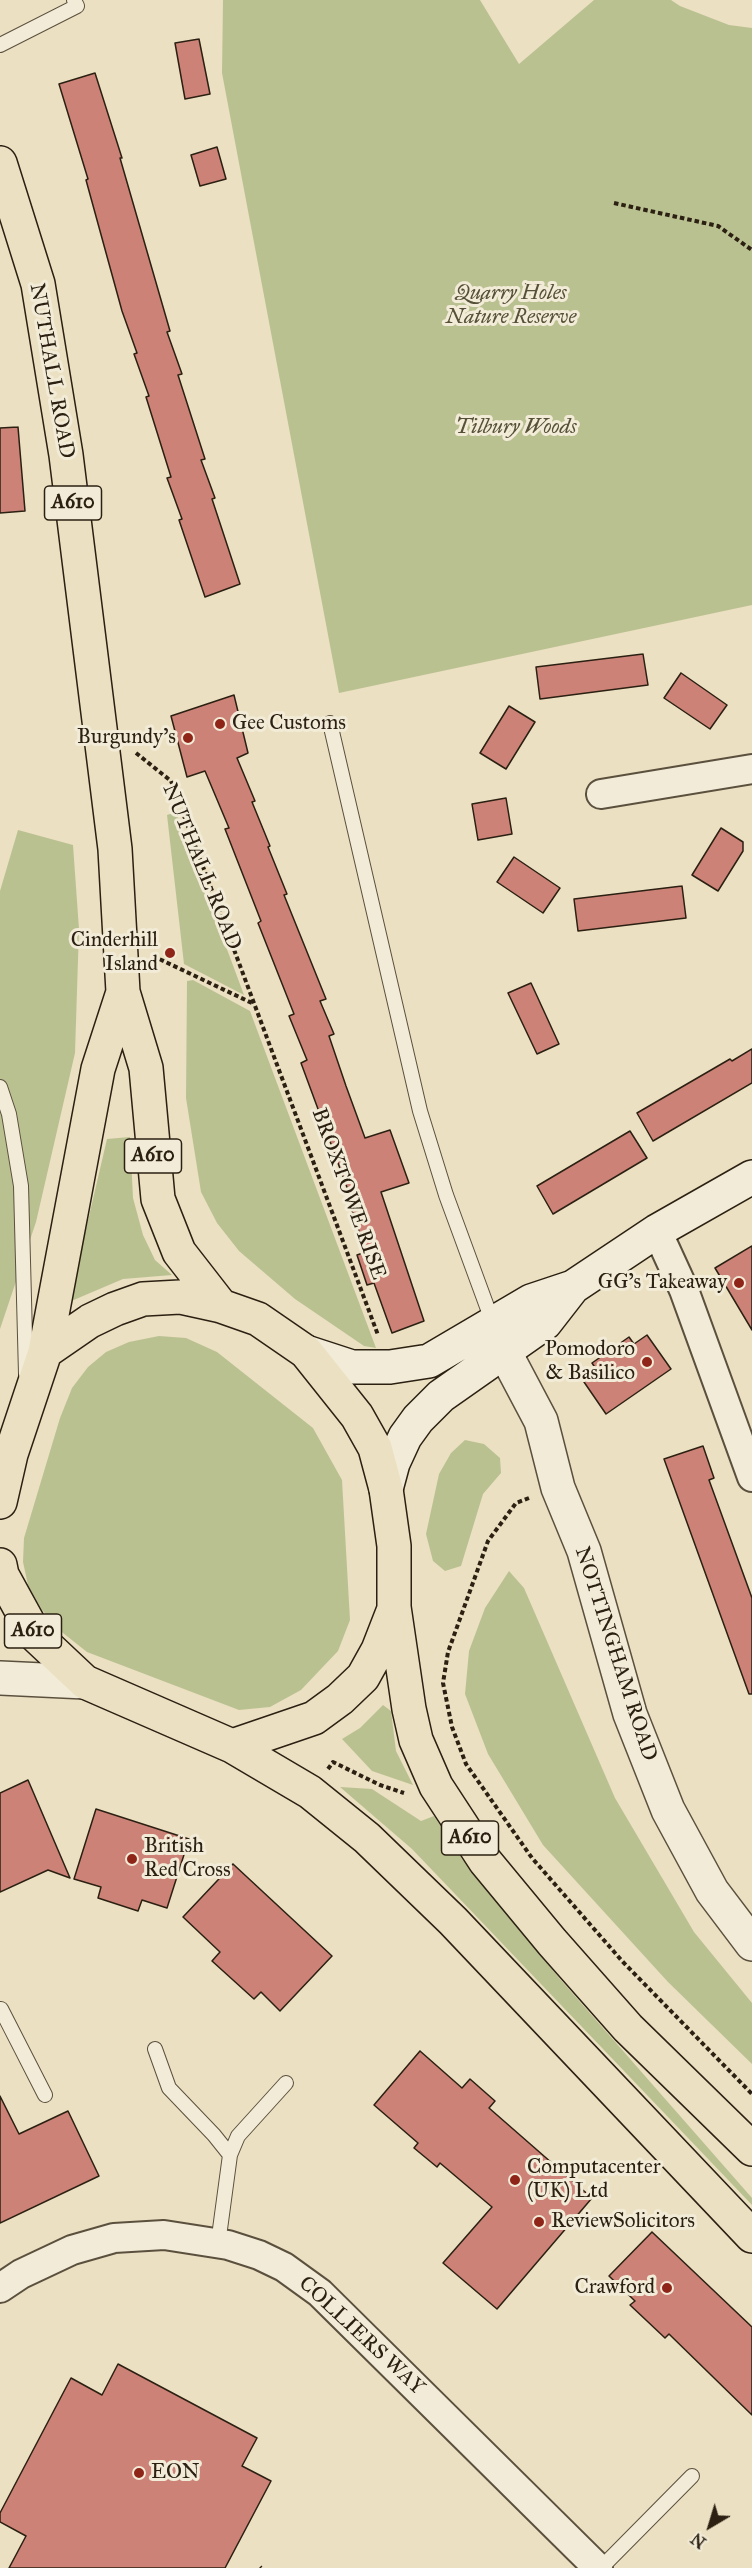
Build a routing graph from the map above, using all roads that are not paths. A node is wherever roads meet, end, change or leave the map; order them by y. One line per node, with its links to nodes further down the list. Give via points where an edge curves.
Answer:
1 (74, 0): 2 (lane, via 77,6)
2 (0, 45)
3 (0, 164): 7 (highway, NUTHALL ROAD / A610, via 38,284 66,454 115,849)
4 (330, 723): 12 (lane, via 420,1111)
5 (752, 769): 6 (street)
6 (601, 794)
7 (123, 992): 11 (highway, A610, via 146,1068 158,1198 179,1252); 13 (highway, A610, via 99,1069)
8 (0, 1087): 15 (lane, via 9,1114 21,1186)
9 (752, 1177): 10 (street)
10 (657, 1231): 12 (street, via 573,1287 545,1323); 16 (street, via 684,1290)
11 (221, 1306): 13 (highway, A610, via 180,1297 143,1299 90,1321); 14 (highway, A610, via 258,1319)
12 (498, 1337): 14 (street, via 429,1361 390,1367 352,1367); 17 (street, via 418,1419 393,1463); 24 (street, NOTTINGHAM ROAD, via 541,1421 558,1488 584,1551 630,1713 668,1810 712,1890)
13 (45, 1352): 15 (highway, A610)
14 (306, 1352): 17 (highway, A610, via 357,1416 375,1448)
15 (27, 1409): 18 (highway, A610)
16 (752, 1477)
17 (386, 1489): 20 (highway, A610, via 394,1546)
18 (0, 1502)
19 (0, 1565): 22 (highway, A610, via 35,1635)
20 (394, 1607): 23 (highway, A610, via 363,1677 340,1699 314,1718); 29 (highway, A610, via 416,1740 436,1786 485,1861 552,1942 628,2028)
21 (0, 1678): 22 (street)
22 (85, 1682): 23 (highway, A610)
23 (232, 1746): 33 (highway, A610, via 310,1792 414,1882)
24 (752, 1944)
25 (1, 2009): 28 (lane)
26 (154, 2049): 31 (lane, via 169,2088)
27 (286, 2083): 31 (lane, via 238,2136)
28 (45, 2095)
29 (724, 2122): 30 (highway, A610); 32 (street)
30 (752, 2149)
31 (230, 2155): 34 (lane)
32 (752, 2159)
33 (752, 2236)
34 (218, 2244): 35 (street, COLLIERS WAY, via 164,2235 114,2238 72,2250); 37 (street, COLLIERS WAY, via 259,2255 284,2267 320,2293)
35 (0, 2288)
36 (692, 2476): 37 (lane)
37 (600, 2568)

